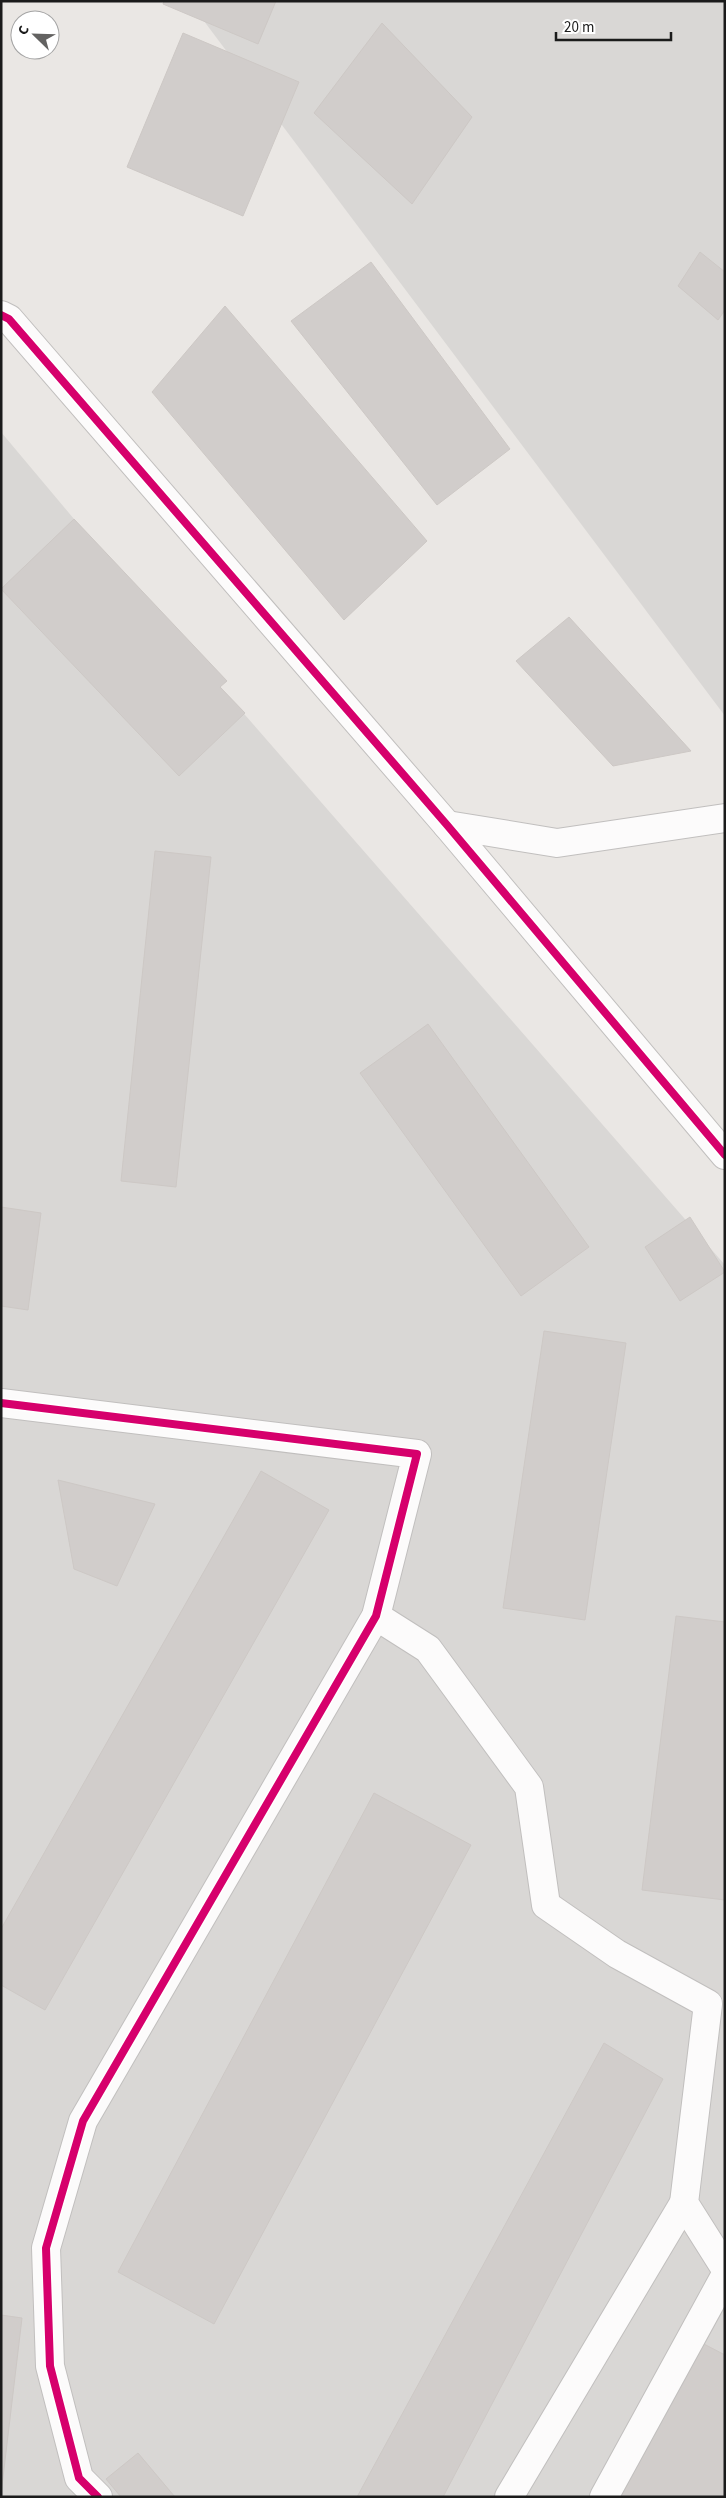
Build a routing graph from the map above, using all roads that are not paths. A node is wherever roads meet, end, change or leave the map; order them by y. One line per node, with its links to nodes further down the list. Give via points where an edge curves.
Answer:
1 (4, 310): 3 (street)
2 (725, 818): 3 (street, via 558,843)
3 (448, 825): 4 (street)
4 (725, 1155)
5 (1, 1403): 6 (street, via 417,1454)
6 (376, 1616): 7 (street, via 428,1649 529,1787 546,1905 617,1954 708,2004); 10 (street, via 83,2121 46,2248 50,2366 79,2478)
7 (684, 2203): 8 (street); 11 (street)
8 (725, 2268)
9 (725, 2276): 12 (street)
10 (98, 2497)
11 (509, 2497)
12 (604, 2497)

